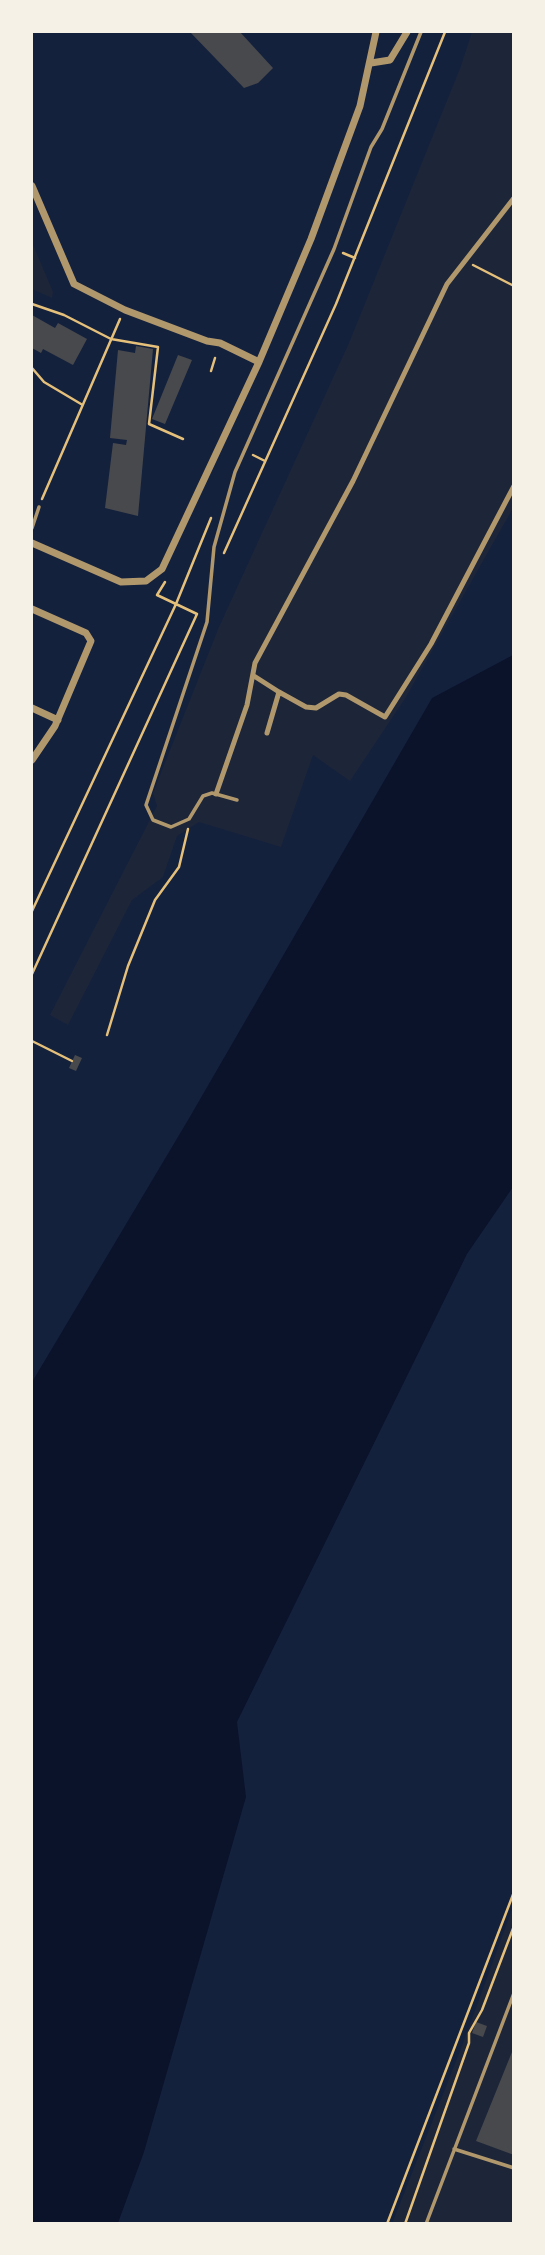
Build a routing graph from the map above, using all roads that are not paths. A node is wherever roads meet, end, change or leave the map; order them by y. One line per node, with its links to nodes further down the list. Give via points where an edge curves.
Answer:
1 (376, 32): 4 (street)
2 (407, 32): 4 (street, via 390,60)
3 (421, 32): 19 (lane, via 334,249 235,472 214,547 207,622 146,805 148,814 171,827 189,819 203,796)
4 (371, 63): 7 (street, via 341,158)
5 (32, 186): 7 (street, via 74,284 125,310 220,343)
6 (513, 198): 13 (street, via 447,284 354,481 255,663)
7 (259, 362): 11 (street, via 156,577 121,582)
8 (513, 486): 14 (street, via 431,644 385,717 346,695 339,694 316,708)
9 (39, 507): 10 (lane)
10 (32, 528)
11 (32, 543)
12 (32, 609): 16 (street, via 86,633 91,641)
13 (254, 676): 14 (street); 19 (street)
14 (279, 692): 17 (street)
15 (32, 708): 16 (street)
16 (58, 720): 18 (street)
17 (267, 733)
18 (32, 760)
19 (216, 794): 20 (lane)
20 (237, 800)
21 (513, 1993): 22 (lane)
22 (454, 2149): 23 (lane); 24 (lane)
23 (513, 2168)
24 (426, 2224)

